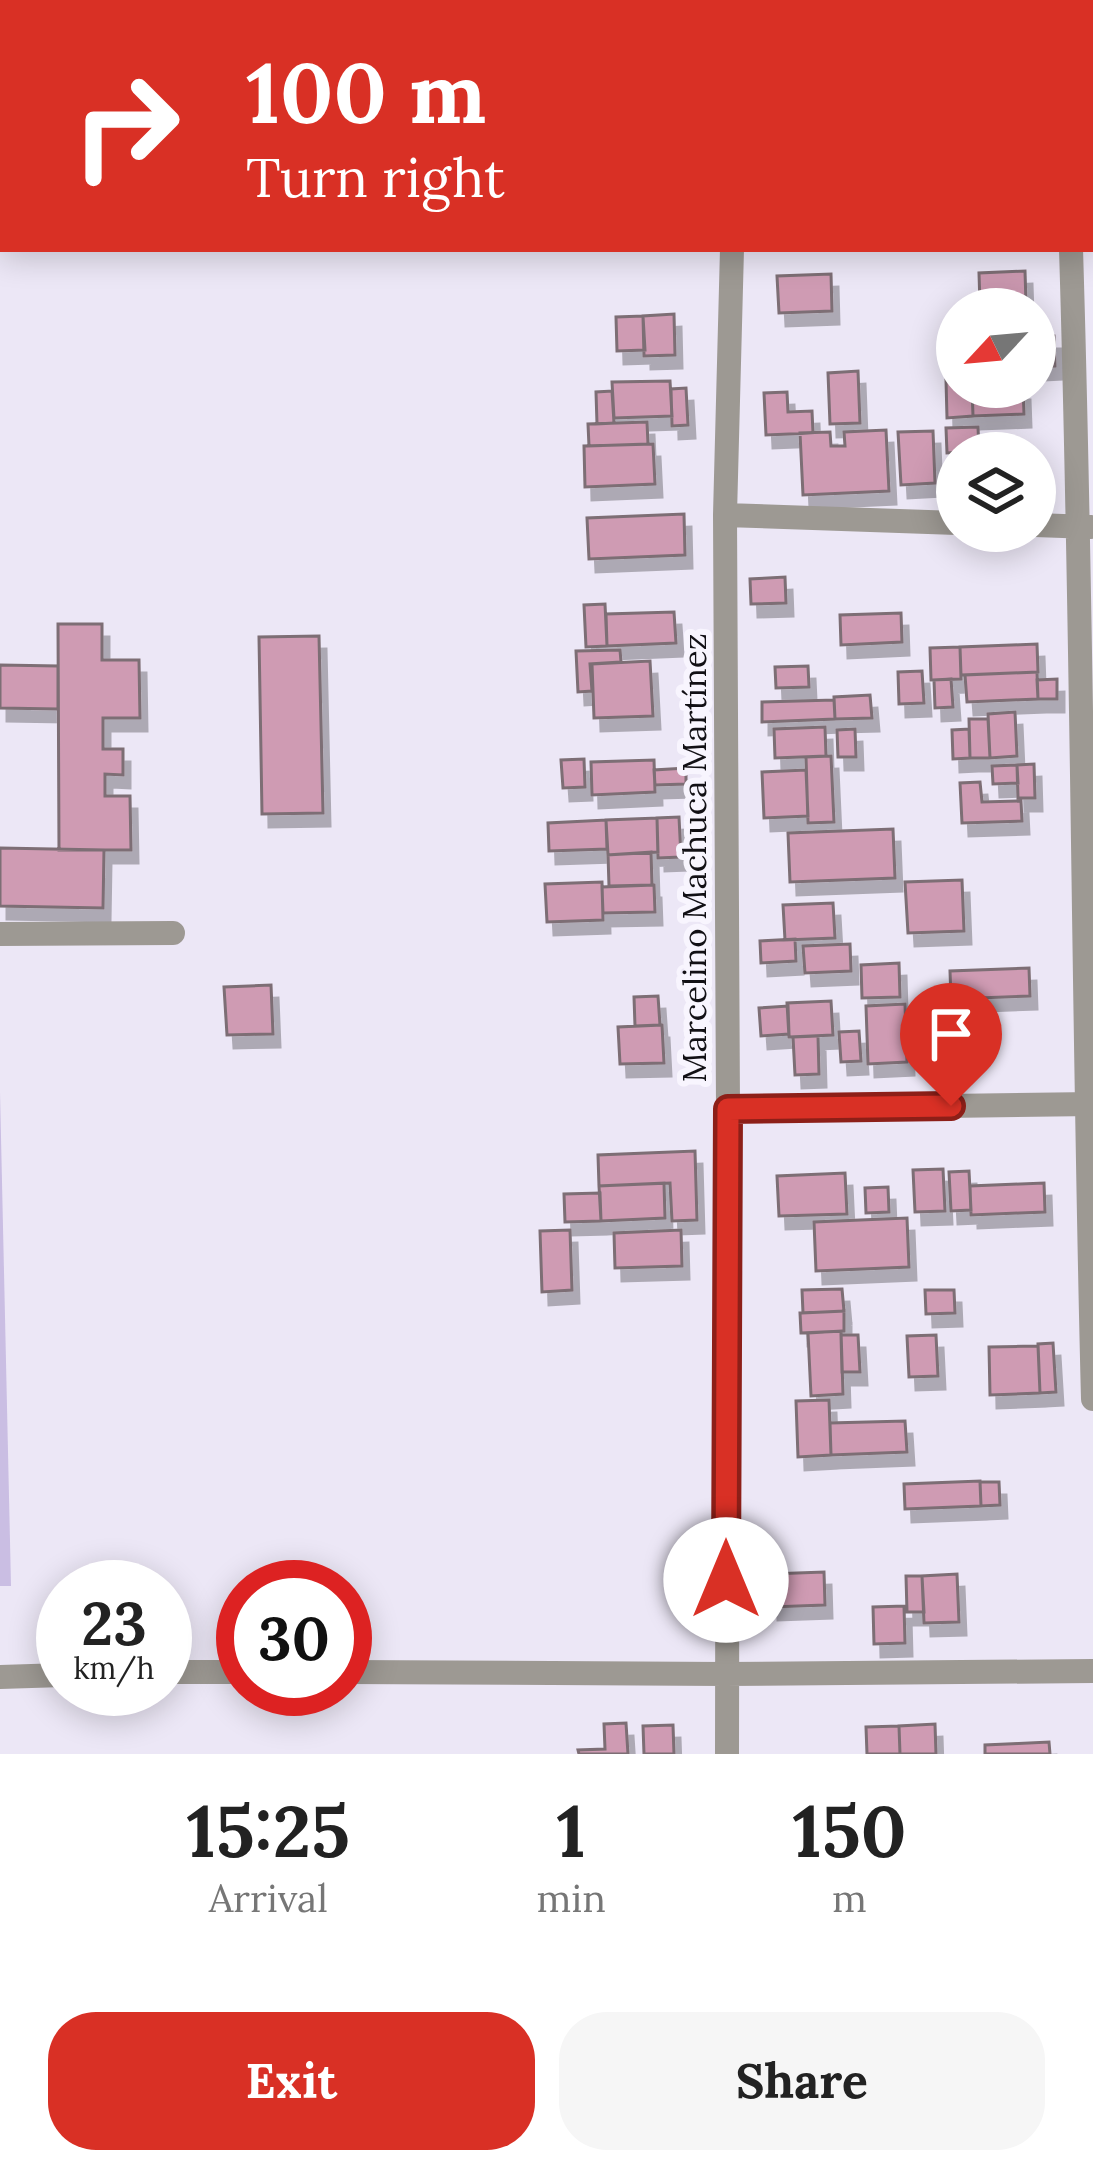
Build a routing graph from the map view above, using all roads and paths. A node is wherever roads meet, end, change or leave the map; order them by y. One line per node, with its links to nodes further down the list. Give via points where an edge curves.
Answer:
1 (732, 252): 3 (street, Marcelino Machuca Martínez)
2 (1071, 252): 6 (street)
3 (725, 515): 4 (street); 10 (street, Marcelino Machuca Martínez)
4 (936, 522)
5 (1056, 526): 6 (street)
6 (1086, 527): 9 (street)
7 (172, 933): 8 (street)
8 (0, 934)
9 (1089, 1104): 10 (street); 11 (street)
10 (728, 1109): 14 (street, Marcelino Machuca Martínez)
11 (1093, 1399)
12 (1093, 1671): 14 (street)
13 (372, 1672): 14 (street)
14 (725, 1674): 17 (street, Marcelino Machuca Martínez)
15 (36, 1676): 16 (street)
16 (0, 1677)
17 (727, 1754)

